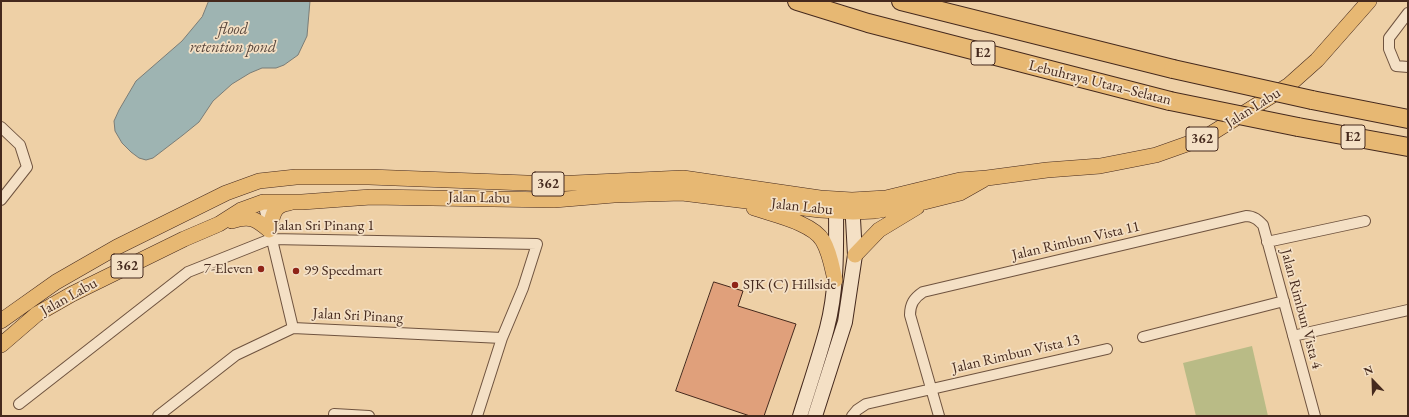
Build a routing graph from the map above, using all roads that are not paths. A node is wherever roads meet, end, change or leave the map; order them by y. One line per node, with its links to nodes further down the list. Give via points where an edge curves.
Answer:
1 (797, 1): 8 (highway, Lebuhraya Utara–Selatan / E2, bridge, via 868,23 1170,101)
2 (901, 1): 6 (highway, Lebuhraya Utara–Selatan / E2, bridge, via 1173,69)
3 (1369, 1): 9 (main road, Jalan Labu / 362, via 1317,60 1289,85 1204,138 1156,155 1100,166)
4 (1408, 13): 5 (street, via 1389,38 1389,49 1396,66)
5 (1408, 67)
6 (1408, 119)
7 (1, 127): 12 (street, via 20,145 27,167)
8 (1408, 148)
9 (987, 178): 15 (main road, Jalan Labu / 362, via 960,193); 17 (main road, Jalan Labu / 362, via 960,180)
10 (226, 193): 13 (main road, via 258,194); 16 (main road, Jalan Labu / 362, via 259,181 296,177 553,184 683,178); 27 (main road, Jalan Labu / 362, via 118,247 56,282)
11 (726, 198): 14 (main road, Jalan Labu / 362, via 682,192 554,200 371,197); 16 (main road, Jalan Labu / 362); 24 (main road, via 817,233 828,250)
12 (1, 200)
13 (263, 202): 14 (main road, Jalan Labu / 362); 20 (main road, Jalan Labu / 362, via 241,210); 21 (street)
14 (302, 202): 21 (main road, via 281,204 276,209 272,215)
15 (924, 202): 17 (main road, Jalan Labu / 362, via 875,211); 23 (main road, via 880,230)
16 (836, 205): 17 (main road, Jalan Labu / 362); 24 (street)
17 (853, 206): 23 (street)
18 (1251, 216): 22 (street, Jalan Rimbun Vista 4, via 1263,225); 34 (street, Jalan Rimbun Vista 11, via 923,292 912,303 910,314)
19 (1365, 221): 22 (street)
20 (219, 224): 21 (main road, via 240,218 253,218); 32 (main road, Jalan Labu / 362, via 72,294 38,314)
21 (270, 235): 28 (street); 31 (street, Jalan Sri Pinang 1, via 537,244 523,288); 35 (street, Jalan Sri Pinang 1, via 188,272)
22 (1267, 242): 25 (street, Jalan Rimbun Vista 4)
23 (855, 255): 41 (street, via 845,322)
24 (835, 280): 40 (street, via 827,328)
25 (1284, 301): 29 (street, Jalan Rimbun Vista 4); 30 (street)
26 (1408, 310): 29 (street)
27 (1, 321)
28 (293, 328): 31 (street, Jalan Sri Pinang); 37 (street, Jalan Sri Pinang, via 236,355)
29 (1293, 336): 44 (street, Jalan Rimbun Vista 4)
30 (1143, 337)
31 (502, 338): 39 (street)
32 (1, 345)
33 (1107, 349): 34 (street, Jalan Rimbun Vista 13)
34 (932, 388): 42 (street, Jalan Rimbun Vista 13, via 866,404); 43 (street)
35 (19, 404)
36 (334, 414): 38 (street)
37 (158, 416)
38 (369, 416)
39 (477, 416)
40 (800, 416)
41 (816, 416)
42 (852, 416)
43 (939, 416)
44 (1315, 416)

